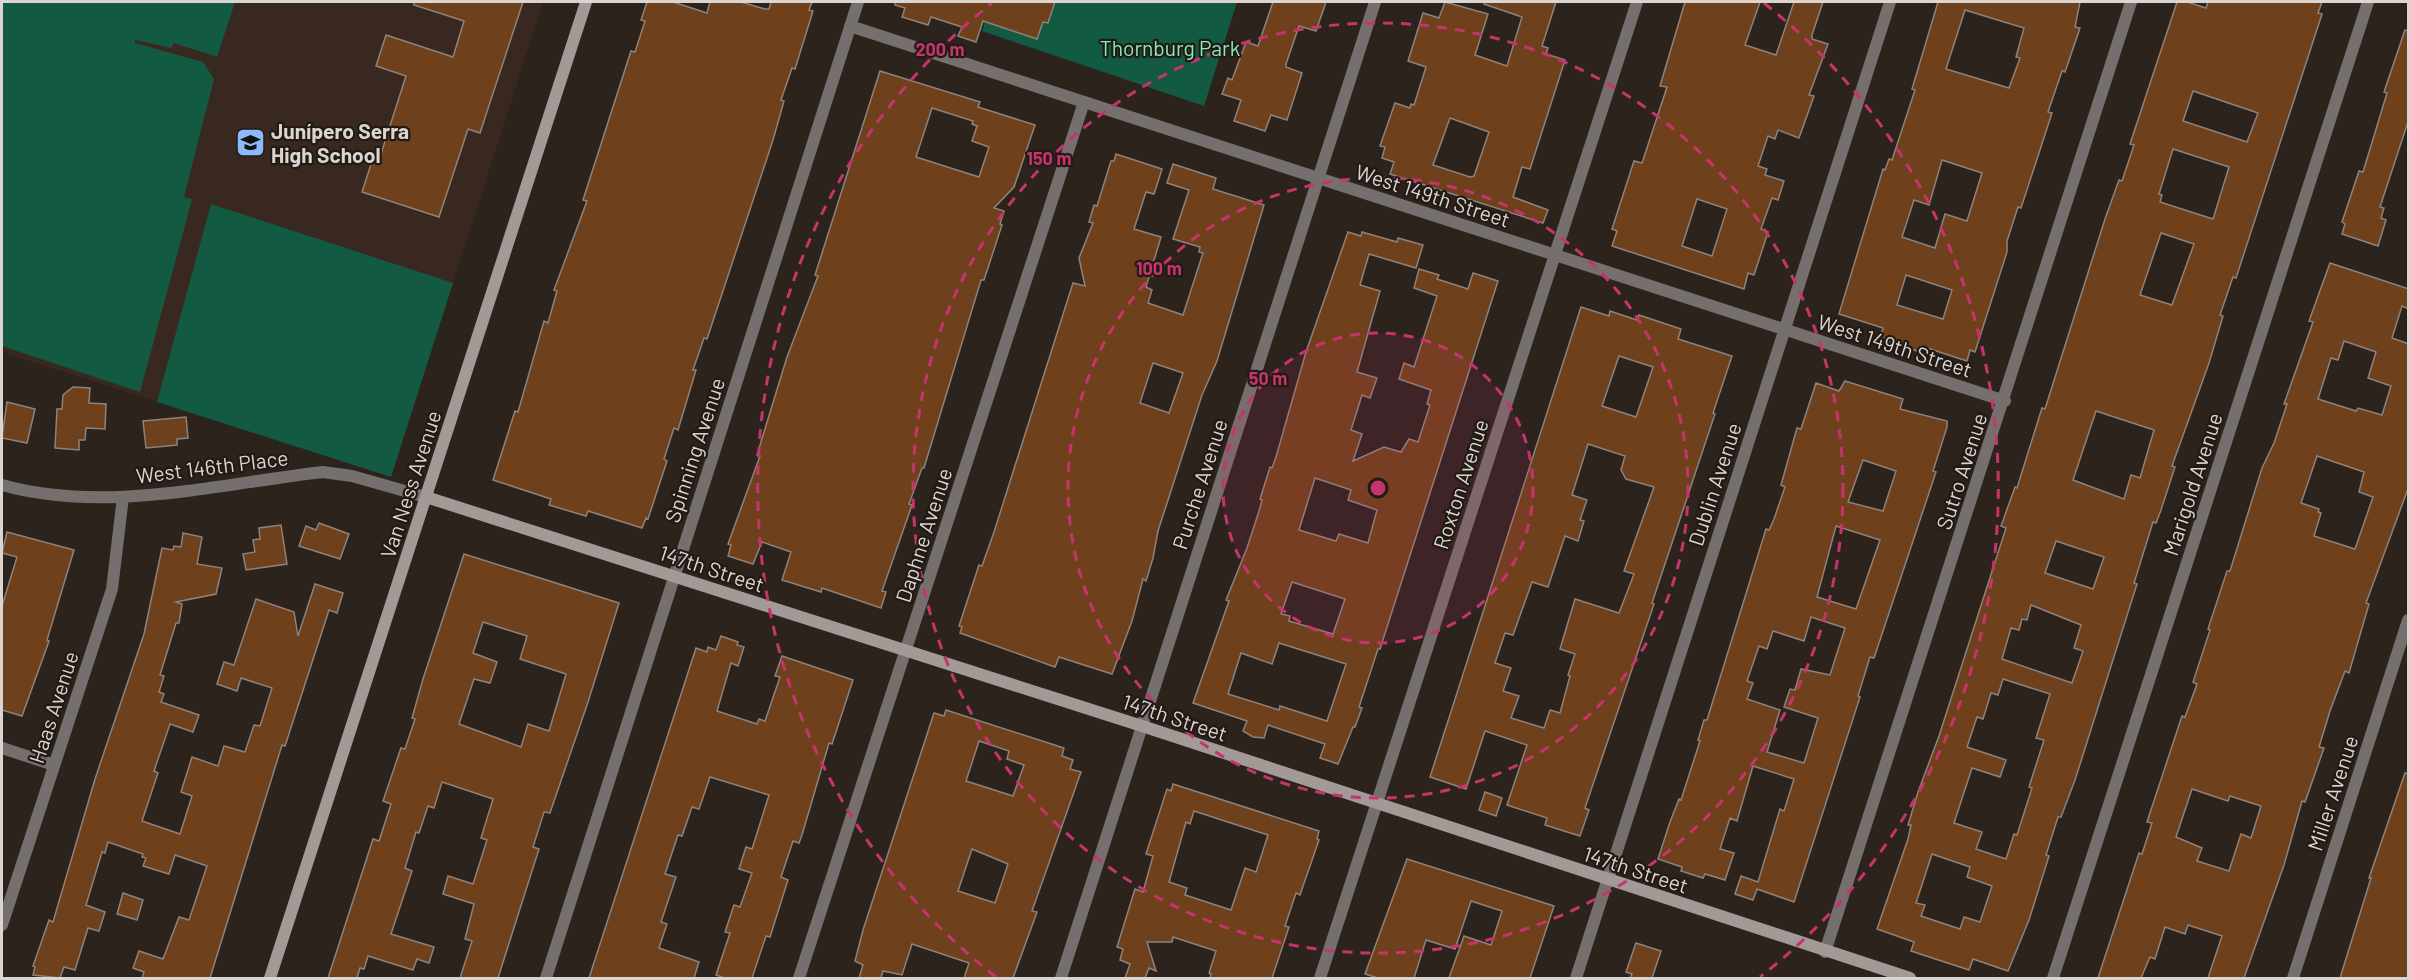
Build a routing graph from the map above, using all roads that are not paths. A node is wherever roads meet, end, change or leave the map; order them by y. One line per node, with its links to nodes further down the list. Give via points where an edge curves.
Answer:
1 (586, 2): 16 (street, Van Ness Avenue)
2 (858, 2): 8 (street, Spinning Avenue)
3 (1375, 2): 10 (street, Purche Avenue)
4 (1637, 2): 11 (street, Roxton Avenue)
5 (1890, 2): 12 (street, Dublin Avenue)
6 (2131, 2): 13 (street, Sutro Avenue)
7 (2368, 2): 34 (street, Marigold Avenue)
8 (850, 26): 9 (street, West 149th Street); 17 (street, Spinning Avenue)
9 (1084, 102): 10 (street, West 149th Street); 19 (street, Daphne Avenue)
10 (1317, 178): 11 (street, West 149th Street); 20 (street, Purche Avenue)
11 (1555, 255): 12 (street, West 149th Street); 23 (street, Roxton Avenue)
12 (1784, 330): 13 (street, West 149th Street); 24 (street, Dublin Avenue)
13 (2005, 401): 26 (street, Sutro Avenue)
14 (2, 485): 15 (street, West 146th Place, via 76,497)
15 (123, 497): 16 (street, West 146th Place, via 323,472); 22 (street, Haas Avenue, via 112,589)
16 (426, 497): 17 (street, 147th Street); 27 (street, Van Ness Avenue)
17 (675, 576): 19 (street, 147th Street); 28 (street, Spinning Avenue)
18 (2409, 620): 35 (street, Miller Avenue)
19 (906, 651): 20 (street, 147th Street); 29 (street, Daphne Avenue)
20 (1142, 726): 23 (street, 147th Street); 30 (street, Purche Avenue)
21 (2, 748): 22 (street)
22 (54, 765): 25 (street, Haas Avenue)
23 (1376, 805): 24 (street, 147th Street); 31 (street, Roxton Avenue)
24 (1608, 879): 26 (street, 147th Street); 32 (street, Dublin Avenue)
25 (2, 925)
26 (1825, 952): 33 (street, 147th Street)
27 (270, 978)
28 (546, 978)
29 (799, 978)
30 (1061, 978)
31 (1320, 978)
32 (1576, 978)
33 (1910, 978)
34 (2053, 978)
35 (2293, 978)

